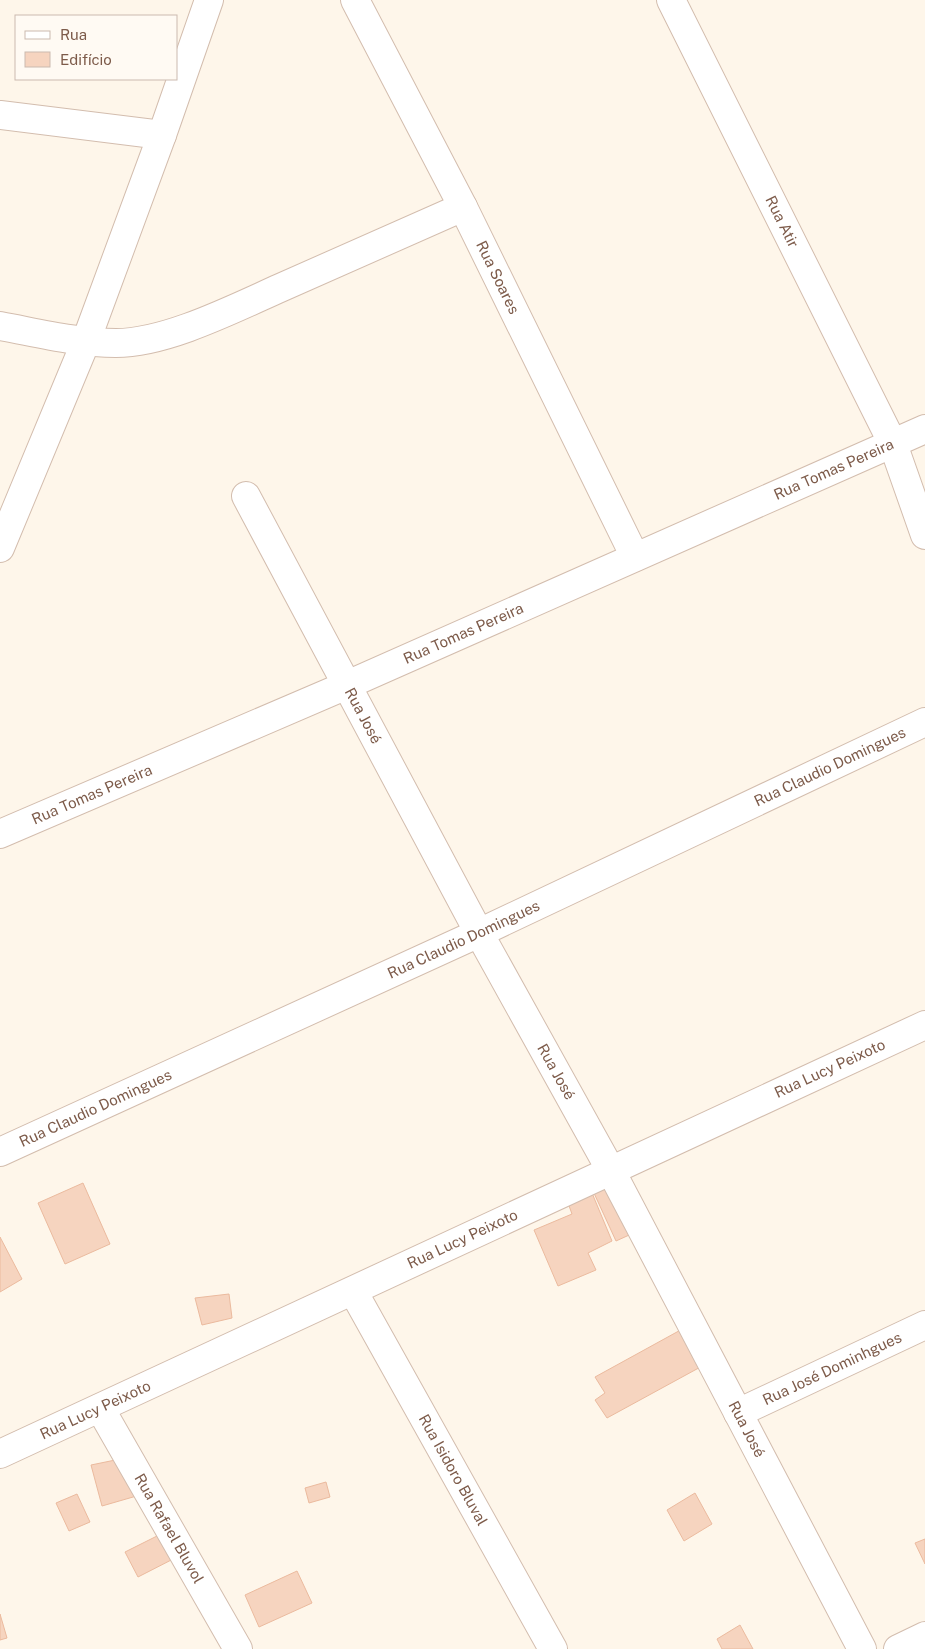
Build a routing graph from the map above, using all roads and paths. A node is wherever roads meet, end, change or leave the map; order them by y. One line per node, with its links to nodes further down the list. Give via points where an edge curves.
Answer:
1 (355, 0): 6 (street, Rua Soares)
2 (671, 0): 10 (street, Rua Atir)
3 (207, 1): 5 (street)
4 (0, 115): 5 (street)
5 (162, 135): 8 (street)
6 (463, 207): 8 (street, via 184,329 147,340 116,344); 14 (street, Rua Soares)
7 (0, 326): 8 (street)
8 (86, 341): 13 (street)
9 (925, 429): 10 (street, Rua Tomas Pereira)
10 (893, 444): 12 (street, Rua Atir); 14 (street, Rua Tomas Pereira)
11 (246, 496): 15 (street, Rua José)
12 (925, 535)
13 (0, 548)
14 (635, 557): 15 (street, Rua Tomas Pereira)
15 (347, 685): 17 (street, Rua Tomas Pereira); 18 (street, Rua José)
16 (925, 722): 18 (street, Rua Claudio Domingues)
17 (0, 834)
18 (479, 933): 20 (street, Rua Claudio Domingues); 21 (street, Rua José)
19 (925, 1024): 21 (street, Rua Lucy Peixoto)
20 (0, 1152)
21 (610, 1169): 22 (street, Rua Lucy Peixoto); 25 (street, Rua José)
22 (353, 1291): 24 (street, Rua Lucy Peixoto); 29 (street, Rua Isidoro Bluval)
23 (925, 1325): 25 (street, Rua José Dominhgues)
24 (100, 1408): 26 (street, Rua Lucy Peixoto); 28 (street, Rua Rafael Bluvol)
25 (738, 1412): 30 (street, Rua José)
26 (0, 1454)
27 (925, 1636): 31 (street)
28 (238, 1649)
29 (553, 1649)
30 (862, 1649)
31 (898, 1649)

